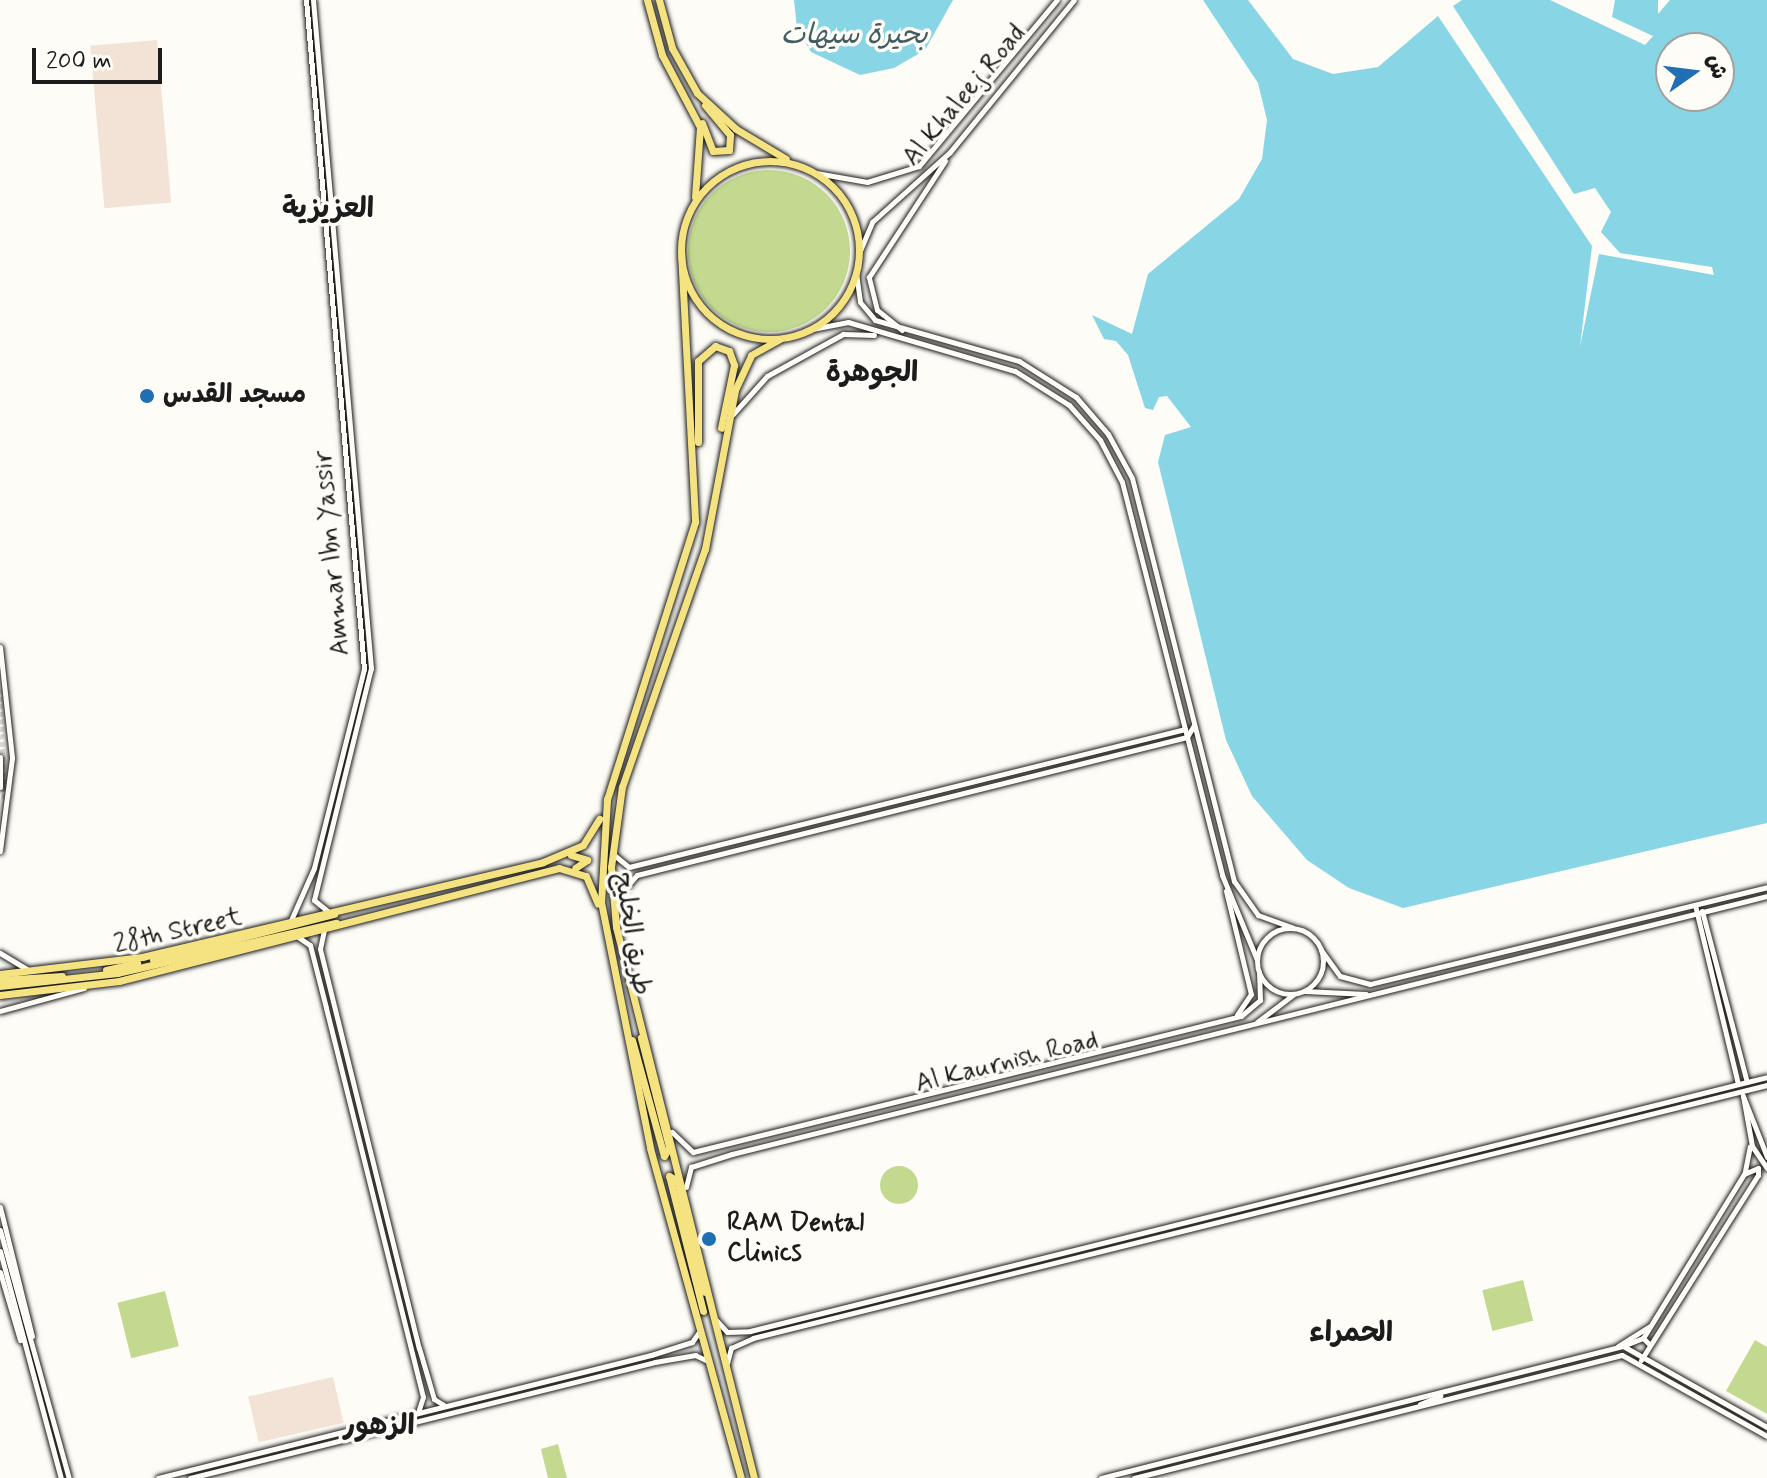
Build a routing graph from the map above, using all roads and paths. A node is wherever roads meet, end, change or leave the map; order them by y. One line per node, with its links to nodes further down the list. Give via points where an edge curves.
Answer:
1 (306, 0): 45 (street, Ammar Ibn Yassir, via 364,669)
2 (313, 0): 43 (street, Ammar Ibn Yassir, via 371,668)
3 (647, 0): 8 (main road, via 662,55)
4 (659, 0): 7 (main road, via 672,48)
5 (1057, 0): 11 (street, via 919,166 875,182)
6 (1074, 0): 9 (street, Al Khaleej Road)
7 (697, 93): 8 (main road, via 730,135 729,150 713,151); 10 (main road, via 749,139)
8 (693, 108): 12 (main road, via 702,162)
9 (950, 152): 14 (street, Al Khaleej Road, via 872,222); 17 (street, via 869,277 877,310)
10 (795, 164): 11 (main road); 12 (main road, via 739,166 707,186)
11 (816, 173): 14 (main road, via 848,207)
12 (688, 213): 13 (main road)
13 (681, 252): 19 (main road, via 690,290 712,318 744,335); 24 (main road, طريق الخليج)
14 (859, 253): 15 (main road)
15 (856, 273): 16 (main road, via 840,305); 17 (street, via 868,315)
16 (812, 329): 18 (street, via 848,322); 19 (main road)
17 (910, 334): 20 (street)
18 (881, 336): 21 (street); 22 (street, via 843,334 767,376 743,396)
19 (780, 339): 22 (main road, طريق الخليج, via 747,360)
20 (960, 346): 21 (street); 26 (street, via 1050,377 1108,434 1132,478)
21 (950, 353): 27 (street, via 1045,386 1100,440 1122,482)
22 (724, 433): 23 (main road, طريق الخليج)
23 (718, 466): 24 (main road, via 734,365 729,351 715,346 698,361); 35 (main road, طريق الخليج, via 699,570 622,787)
24 (697, 471): 33 (main road, طريق الخليج, via 686,570)
25 (0, 647): 34 (street, via 12,758)
26 (1194, 722): 28 (street); 30 (street)
27 (1185, 729): 28 (street); 29 (street); 37 (street)
28 (1192, 731): 29 (street); 30 (street)
29 (1187, 737): 39 (street); 40 (street)
30 (1198, 739): 54 (street, via 1239,891 1258,915)
31 (0, 757): 32 (street)
32 (0, 787)
33 (607, 799): 36 (main road, 28th Street, via 588,840); 53 (main road, طريق الخليج, via 600,840)
34 (0, 851)
35 (612, 851): 37 (street); 47 (main road, طريق الخليج)
36 (558, 858): 38 (main road, via 585,857 585,866); 44 (main road, 28th Street)
37 (629, 867): 39 (street, via 625,875)
38 (572, 868): 51 (main road, 28th Street); 53 (main road, via 591,881)
39 (637, 875): 47 (street, via 620,887)
40 (1222, 875): 61 (street); 71 (street, via 1251,994 1247,1009)
41 (1767, 887): 46 (street)
42 (1767, 896): 49 (street)
43 (315, 904): 45 (street, via 309,911); 48 (street)
44 (362, 904): 48 (main road, 28th Street); 64 (main road, 28th Street, via 133,964)
45 (303, 905): 52 (street)
46 (1695, 905): 49 (street); 50 (street); 59 (street, via 1370,984 1344,979)
47 (613, 909): 68 (main road, طريق الخليج)
48 (329, 912): 52 (main road, 28th Street)
49 (1703, 912): 50 (street); 75 (street)
50 (1693, 915): 67 (street); 76 (street)
51 (358, 920): 55 (main road, 28th Street); 64 (main road, 28th Street, via 117,973)
52 (288, 922): 62 (main road, 28th Street, via 129,960)
53 (604, 927): 72 (main road, طريق الخليج)
54 (1293, 928): 59 (street); 61 (street, via 1272,933)
55 (324, 930): 56 (main road, 28th Street); 57 (street)
56 (297, 937): 58 (street); 65 (main road, 28th Street)
57 (320, 944): 58 (street); 125 (street)
58 (310, 945): 126 (street)
59 (1321, 950): 66 (street, via 1322,969)
60 (0, 953): 62 (street)
61 (1257, 960): 63 (street)
62 (40, 972): 64 (main road, 28th Street)
63 (1259, 972): 69 (street, via 1270,987); 71 (street, via 1259,1004)
64 (1, 984): 65 (main road, 28th Street)
65 (87, 986): 70 (street)
66 (1304, 991): 67 (street); 69 (street)
67 (1385, 991): 73 (street, Al Kaurnish Road)
68 (633, 992): 72 (main road, via 666,1155 658,1152); 85 (main road, طريق الخليج)
69 (1296, 993): 73 (street)
70 (0, 1011)
71 (1233, 1018): 79 (street, Al Kaurnish Road)
72 (624, 1019): 107 (main road, طريق الخليج, via 663,1202)
73 (1253, 1024): 83 (street, Al Kaurnish Road)
74 (1767, 1077): 75 (street)
75 (1747, 1082): 76 (street)
76 (1738, 1084): 84 (street)
77 (1767, 1085): 78 (street)
78 (1753, 1088): 80 (street); 81 (street)
79 (931, 1093): 83 (street, via 930,1100); 86 (street, Al Kaurnish Road)
80 (1731, 1094): 82 (street); 88 (street)
81 (1749, 1099): 82 (street); 90 (street)
82 (1739, 1100): 87 (street)
83 (895, 1112): 89 (street, Al Kaurnish Road)
84 (1575, 1125): 88 (street); 92 (street)
85 (672, 1132): 86 (street, Al Kaurnish Road, via 690,1153); 97 (main road, طريق الخليج)
86 (763, 1135): 89 (street)
87 (1750, 1141): 91 (street); 93 (street)
88 (1535, 1143): 96 (street)
89 (732, 1154): 97 (street, Al Kaurnish Road, via 691,1167)
90 (1767, 1157)
91 (1767, 1168)
92 (1400, 1169): 96 (street); 99 (street)
93 (1744, 1174): 95 (street, via 1755,1166); 108 (street)
94 (1767, 1174): 95 (street)
95 (1754, 1178): 114 (street)
96 (1372, 1184): 101 (street)
97 (686, 1187): 106 (main road, طريق الخليج)
98 (0, 1207): 116 (street)
99 (1173, 1225): 101 (street); 104 (street)
100 (0, 1230): 116 (street)
101 (1134, 1243): 105 (street)
102 (0, 1251): 117 (street)
103 (0, 1272): 117 (street)
104 (987, 1272): 105 (street); 109 (street)
105 (962, 1286): 112 (street)
106 (714, 1317): 109 (street, via 725,1330); 110 (main road, طريق الخليج)
107 (700, 1319): 113 (street, via 698,1335); 118 (main road, طريق الخليج)
108 (1654, 1323): 111 (street); 115 (street)
109 (740, 1332): 112 (street, via 733,1339)
110 (719, 1335): 118 (main road, via 677,1180 669,1176); 123 (main road, طريق الخليج)
111 (1643, 1338): 114 (street); 115 (street)
112 (742, 1342): 123 (street, via 729,1352)
113 (687, 1344): 120 (street); 127 (street)
114 (1650, 1345): 119 (street)
115 (1619, 1346): 119 (street); 124 (street)
116 (34, 1349): 139 (street)
117 (25, 1351): 138 (street)
118 (710, 1354): 122 (main road, طريق الخليج)
119 (1645, 1354): 121 (street); 134 (street)
120 (690, 1356): 122 (street); 132 (street)
121 (1641, 1360): 130 (street, via 1622,1355); 135 (street)
122 (714, 1368): 142 (main road, طريق الخليج)
123 (727, 1368): 143 (main road, طريق الخليج)
124 (1453, 1390): 128 (street); 130 (street)
125 (432, 1395): 126 (street); 129 (street)
126 (423, 1397): 131 (street)
127 (477, 1399): 129 (street); 132 (street)
128 (1390, 1405): 133 (street); 136 (street)
129 (446, 1406): 131 (street)
130 (1404, 1411): 133 (street)
131 (415, 1414): 140 (street)
132 (449, 1414): 141 (street)
133 (1352, 1424): 137 (street)
134 (1767, 1427)
135 (1767, 1436)
136 (1186, 1457): 137 (street); 144 (street)
137 (1136, 1477)
138 (61, 1478)
139 (69, 1478)
140 (158, 1478)
141 (190, 1478)
142 (741, 1478)
143 (754, 1478)
144 (1101, 1478)

